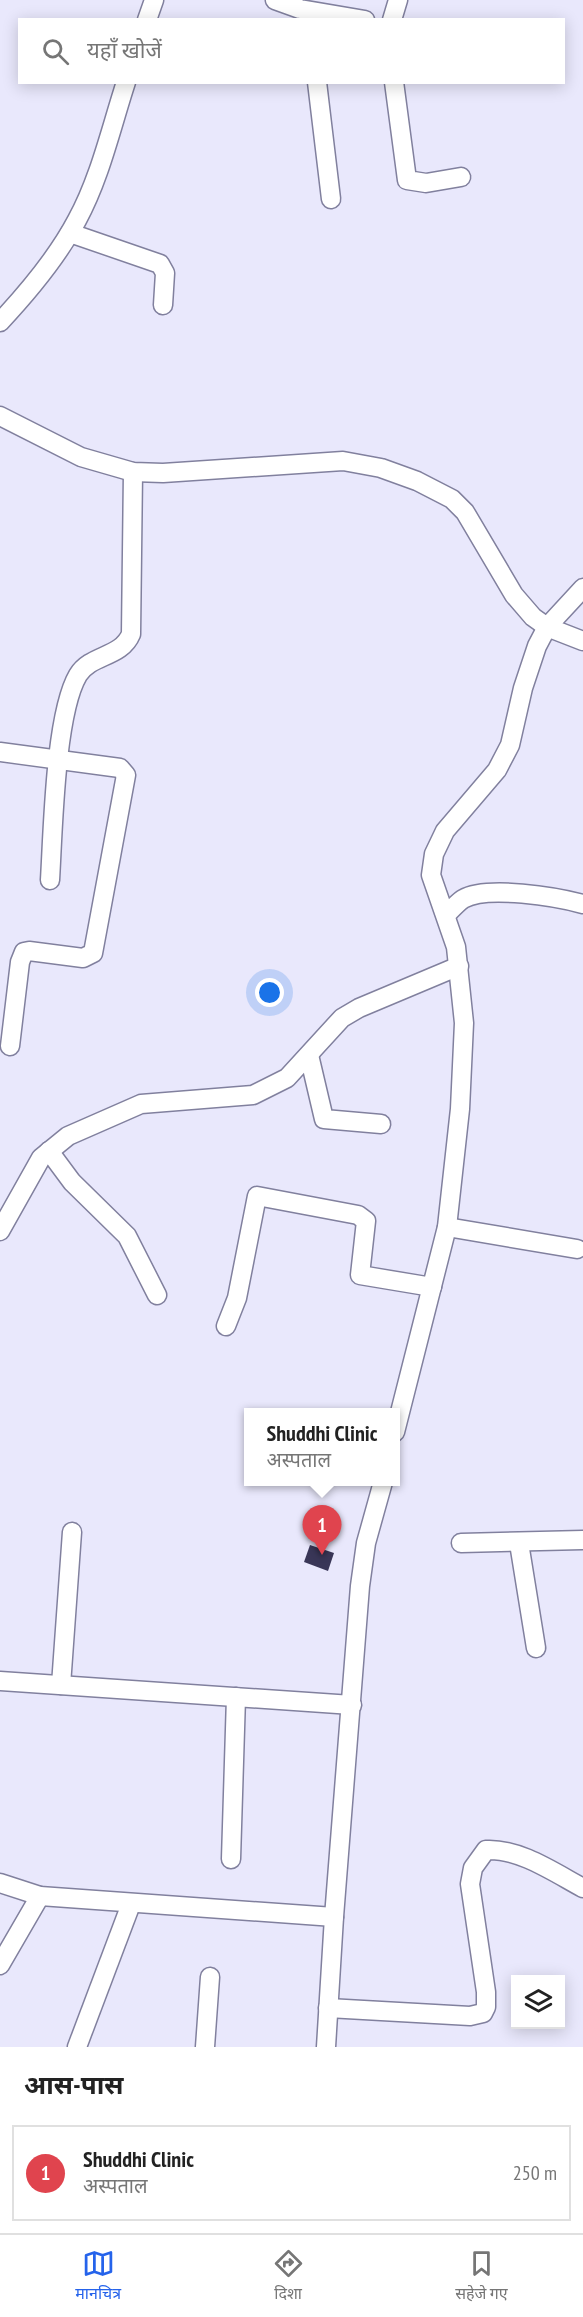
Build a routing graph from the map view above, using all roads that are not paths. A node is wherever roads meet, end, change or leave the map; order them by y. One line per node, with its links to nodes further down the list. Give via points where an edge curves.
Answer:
1 (154, 0): 5 (street)
2 (275, 0): 4 (street)
3 (399, 0): 6 (street)
4 (324, 17)
5 (148, 18)
6 (394, 18)
7 (125, 84): 12 (street, via 89,193)
8 (317, 84): 11 (street)
9 (394, 84): 10 (street, via 406,180 426,183)
10 (461, 177)
11 (331, 199)
12 (70, 233): 13 (street, via 160,264 165,273); 14 (street, via 28,293)
13 (163, 305)
14 (0, 322)
15 (0, 416): 16 (street, via 81,457)
16 (133, 472): 18 (street, via 343,461 381,468 417,481 452,499 465,512 514,595); 21 (street, via 131,634 124,648 79,673 71,690)
17 (583, 588): 18 (street)
18 (547, 627): 19 (street); 24 (street, via 523,687 510,745 496,770 445,831 436,848 431,875)
19 (583, 641)
20 (0, 752): 21 (street)
21 (59, 760): 22 (street); 26 (street, via 120,768 126,780 93,953 83,958 24,952)
22 (50, 880)
23 (583, 904): 24 (street, via 549,895 495,894 465,898)
24 (446, 915): 25 (street)
25 (459, 966): 27 (street, via 342,1018); 31 (street, via 463,1061)
26 (10, 1046)
27 (309, 1055): 28 (street, via 324,1119); 29 (street, via 287,1078 253,1095 141,1104 68,1136)
28 (381, 1124)
29 (49, 1151): 30 (street); 34 (street, via 72,1182 127,1236)
30 (2, 1222)
31 (447, 1227): 32 (street); 33 (street)
32 (577, 1249)
33 (432, 1287): 35 (street, via 360,1275 366,1221 358,1215 257,1196 237,1298); 36 (street)
34 (157, 1295)
35 (226, 1326)
36 (400, 1416)
37 (382, 1486): 46 (street, via 362,1564)
38 (72, 1532): 44 (street)
39 (583, 1540): 41 (street)
40 (461, 1543): 41 (street)
41 (519, 1543): 42 (street)
42 (536, 1648)
43 (0, 1681): 44 (street)
44 (60, 1685): 45 (street)
45 (236, 1697): 46 (street); 47 (street)
46 (352, 1706): 52 (street)
47 (231, 1859)
48 (0, 1883): 50 (street)
49 (583, 1888): 55 (street, via 519,1856 486,1850 473,1868 470,1884 486,1992 483,2013 470,2016)
50 (40, 1896): 51 (street); 53 (street)
51 (131, 1904): 52 (street); 56 (street)
52 (334, 1917): 55 (street)
53 (0, 1965)
54 (210, 1977): 57 (street)
55 (328, 2008): 58 (street)
56 (77, 2047)
57 (205, 2047)
58 (326, 2047)

